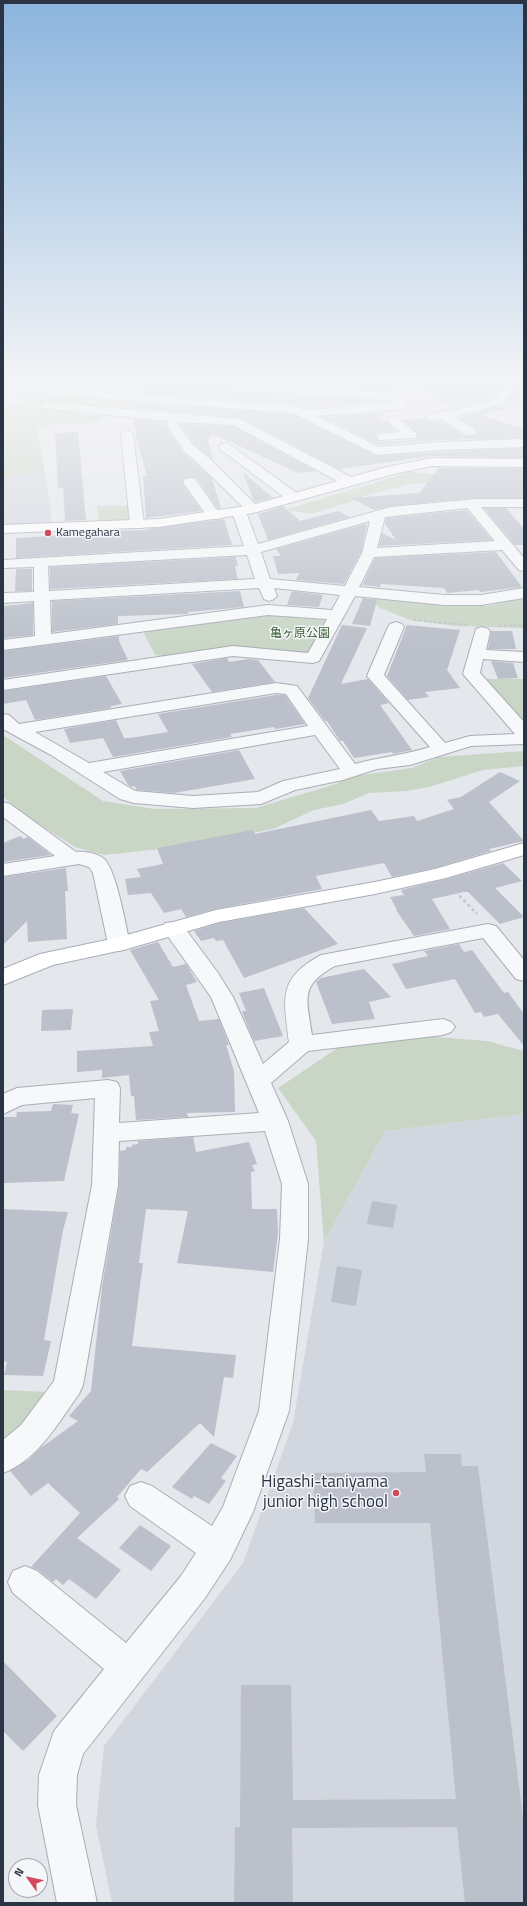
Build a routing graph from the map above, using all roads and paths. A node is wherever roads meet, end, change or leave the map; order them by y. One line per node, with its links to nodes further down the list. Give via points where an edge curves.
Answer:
1 (132, 470): 14 (street)
2 (212, 470): 11 (street)
3 (255, 470): 8 (street)
4 (327, 470): 7 (street)
5 (392, 470): 7 (street)
6 (190, 482): 13 (street)
7 (350, 482): 8 (street)
8 (293, 498): 11 (street)
9 (524, 503): 10 (street)
10 (471, 504): 12 (street); 16 (street)
11 (246, 510): 13 (street); 17 (street)
12 (379, 514): 17 (street); 18 (street)
13 (214, 516): 14 (street)
14 (137, 525): 15 (street)
15 (3, 529)
16 (506, 545): 18 (street); 21 (street)
17 (253, 550): 19 (street); 22 (street)
18 (369, 553): 23 (street)
19 (41, 562): 20 (street); 25 (street)
20 (3, 564)
21 (524, 567)
22 (265, 583): 23 (street); 25 (street); 27 (street, via 272,604)
23 (350, 591): 24 (street, via 444,600 480,600); 28 (street)
24 (524, 593)
25 (42, 596): 26 (street); 33 (street)
26 (3, 598)
27 (268, 610): 28 (street); 33 (street)
28 (337, 614): 37 (street, via 313,658 233,651)
29 (403, 624): 32 (path); 42 (street, via 375,676)
30 (524, 625): 31 (path)
31 (498, 626)
32 (476, 628): 35 (street)
33 (43, 640): 34 (street)
34 (3, 645)
35 (476, 654): 36 (street); 40 (street, via 471,674)
36 (524, 657)
37 (3, 685)
38 (9, 724): 39 (street, via 276,688 291,690); 43 (street)
39 (320, 729): 43 (street); 44 (street)
40 (524, 733)
41 (524, 739): 42 (street, via 470,741)
42 (441, 749): 44 (street, via 410,759)
43 (87, 769): 44 (street, via 127,795 193,802 261,798 290,785)
44 (350, 771)
45 (3, 808): 47 (street)
46 (524, 849): 49 (street)
47 (72, 859): 48 (street); 52 (street, via 88,859 97,863 103,873)
48 (3, 870)
49 (439, 874): 50 (street, via 375,888 244,910); 51 (path, via 484,922)
50 (173, 928): 52 (street); 57 (street, via 222,997)
51 (488, 931): 53 (street); 56 (street, via 329,960 316,966 301,979 296,990)
52 (119, 944): 54 (street, via 48,959)
53 (524, 974)
54 (3, 978)
55 (443, 1026): 56 (street)
56 (301, 1044): 57 (street)
57 (259, 1080): 59 (street)
58 (3, 1105): 60 (street, via 17,1097 108,1088)
59 (275, 1121): 60 (street); 63 (street, via 295,1184 294,1239 274,1411 237,1512)
60 (106, 1133): 61 (street, via 105,1185 68,1385 32,1435)
61 (3, 1459)
62 (140, 1496): 63 (street)
63 (218, 1549): 65 (street, via 193,1587)
64 (25, 1582): 65 (street)
65 (129, 1666): 66 (street, via 67,1744 58,1775 57,1805)
66 (76, 1903)

